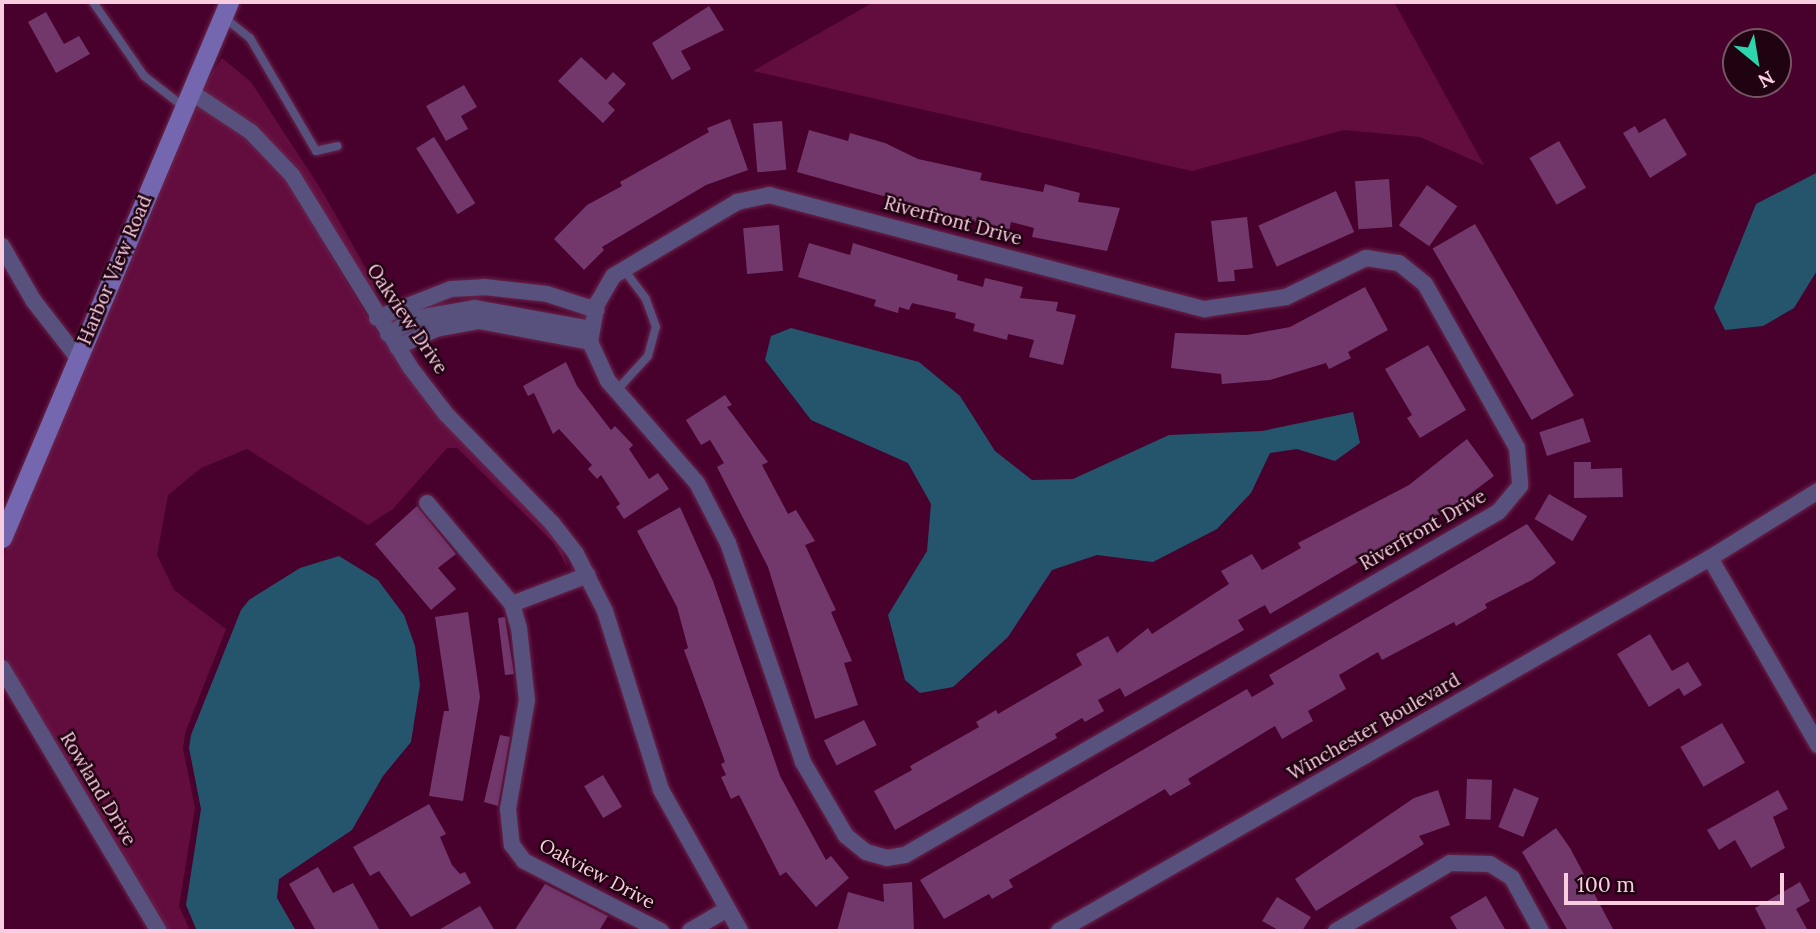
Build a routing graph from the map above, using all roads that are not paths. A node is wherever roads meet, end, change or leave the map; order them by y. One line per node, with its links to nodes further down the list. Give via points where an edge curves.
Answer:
1 (93, 2): 3 (lane, via 144,76)
2 (225, 9): 3 (main road, Harbor View Road); 4 (lane, via 250,38 316,151)
3 (187, 99): 9 (street, Oakview Drive, via 251,132 292,175); 13 (main road, Harbor View Road)
4 (337, 146)
5 (2, 246): 13 (street, via 28,294)
6 (623, 268): 8 (street, Riverfront Drive, via 602,292); 14 (lane, via 646,299 656,327 648,356); 14 (street, Riverfront Drive, via 737,202 769,195 1205,309 1286,297 1350,263 1385,258 1413,271 1425,285 1517,448 1522,473 1511,501 1498,512 905,855 887,858 855,845 809,772 716,516 680,459)
7 (509, 289): 8 (street, via 547,294); 9 (street, via 451,289); 10 (street)
8 (596, 310): 11 (street, Riverfront Drive)
9 (377, 318): 12 (street, Oakview Drive)
10 (506, 318): 11 (street); 12 (street, via 474,308 432,314)
11 (591, 336): 14 (street, Riverfront Drive)
12 (392, 340): 19 (street, Oakview Drive, via 446,414 552,523)
13 (77, 357): 17 (main road, Harbor View Road)
14 (617, 390)
15 (1818, 491): 18 (street, Winchester Boulevard)
16 (427, 503): 20 (street)
17 (2, 538)
18 (1710, 558): 22 (street); 28 (street, Winchester Boulevard)
19 (588, 575): 20 (street); 23 (street, Oakview Drive, via 605,611 661,790)
20 (512, 604): 25 (street, Oakview Drive, via 527,700 508,809 512,845 524,861)
21 (2, 668): 24 (street, Rowland Drive)
22 (1818, 745)
23 (727, 909): 26 (street); 27 (street, Oakview Drive)
24 (159, 931)
25 (661, 931)
26 (690, 931)
27 (740, 931)
28 (1059, 931)
29 (1336, 931): 30 (street, via 1450,863 1490,864 1512,878)
30 (1541, 931)

